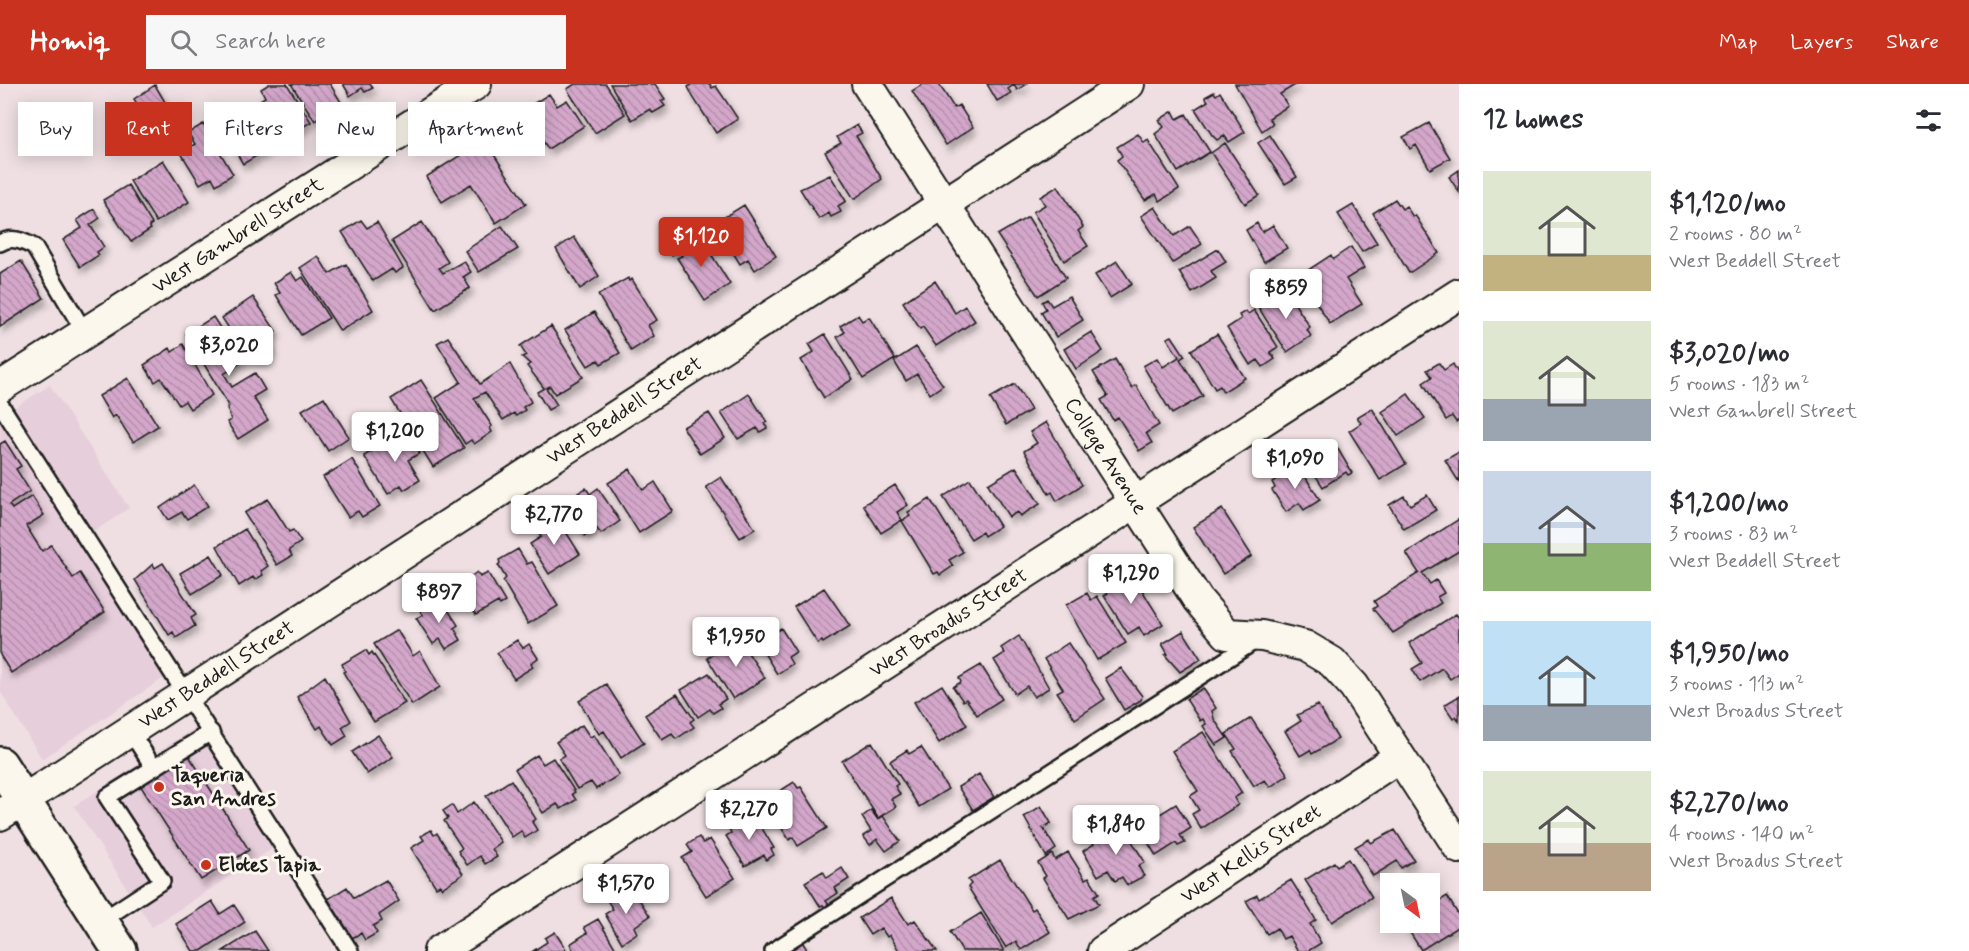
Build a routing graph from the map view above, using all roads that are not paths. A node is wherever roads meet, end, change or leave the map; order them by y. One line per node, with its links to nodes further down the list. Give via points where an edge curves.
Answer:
1 (476, 84): 7 (street, West Gambrell Street)
2 (867, 84): 4 (street, College Avenue)
3 (1129, 84): 4 (street, West Beddell Street)
4 (944, 204): 10 (street, College Avenue); 12 (street, West Beddell Street)
5 (0, 243): 7 (lane, via 24,241 34,247)
6 (1459, 294): 10 (street, West Broadus Street)
7 (85, 333): 8 (street, West Gambrell Street)
8 (0, 387)
9 (0, 404): 12 (lane)
10 (1135, 503): 11 (street, College Avenue, via 1198,600 1227,634); 23 (street, West Broadus Street)
11 (1262, 636): 15 (street, College Avenue, via 1305,646 1332,662 1354,686); 24 (lane)
12 (186, 695): 13 (street, West Beddell Street); 14 (lane)
13 (130, 731): 17 (lane); 18 (street, West Beddell Street)
14 (210, 732): 17 (lane); 22 (lane)
15 (1398, 757): 19 (street, College Avenue); 25 (street, West Kellis Street)
16 (0, 764): 18 (main road)
17 (154, 768): 20 (lane, via 107,797 162,881)
18 (12, 808): 20 (main road)
19 (1459, 848)
20 (101, 921): 21 (main road)
21 (120, 951)
22 (350, 951)
23 (439, 951)
24 (773, 951)
25 (1103, 951)

